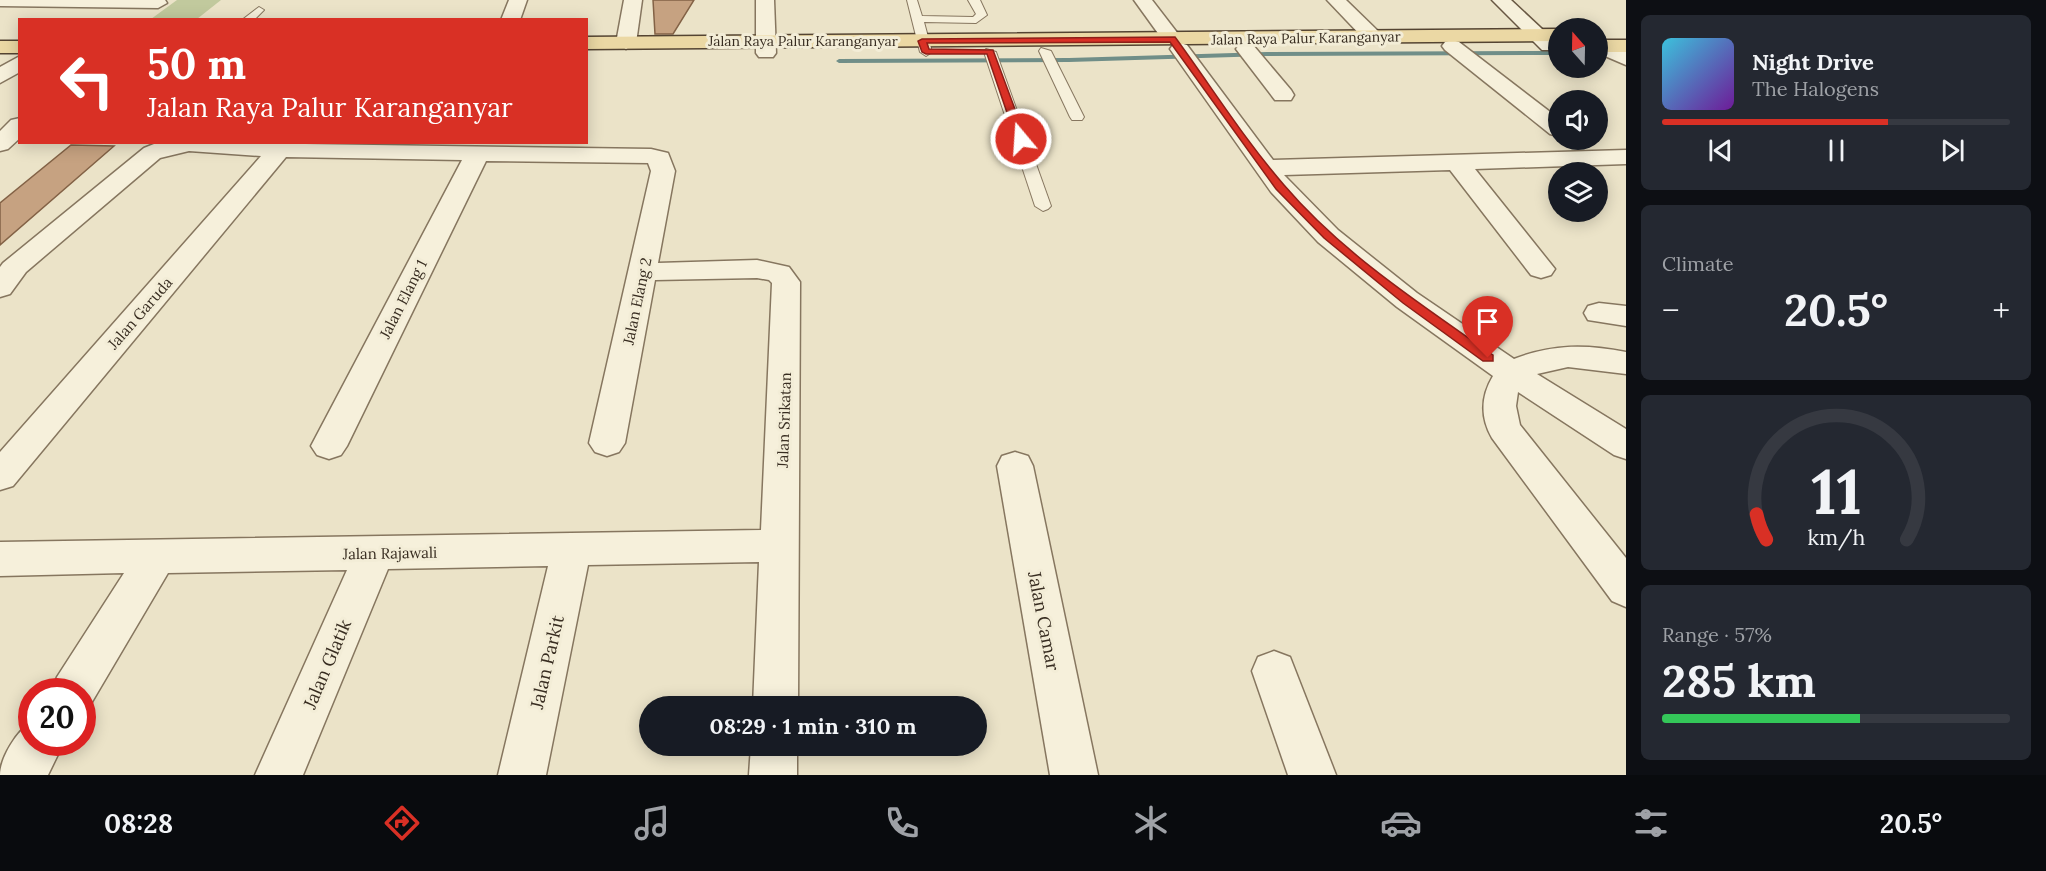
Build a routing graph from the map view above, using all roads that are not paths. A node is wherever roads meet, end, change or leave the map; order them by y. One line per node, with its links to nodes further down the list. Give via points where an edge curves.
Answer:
1 (518, 0): 14 (street)
2 (633, 0): 23 (street)
3 (765, 0): 29 (street)
4 (912, 0): 15 (lane)
5 (973, 0): 15 (lane, via 982,15 976,20)
6 (1143, 0): 31 (street)
7 (1336, 0): 18 (street)
8 (1501, 0): 19 (street)
9 (0, 1): 10 (street)
10 (160, 2): 12 (street)
11 (259, 9): 13 (lane)
12 (138, 18)
13 (249, 18)
14 (511, 18)
15 (917, 20): 25 (lane)
16 (1608, 35): 17 (main road)
17 (1626, 35)
18 (1373, 37): 20 (main road, Jalan Raya Palur Karanganyar); 30 (main road, Jalan Raya Palur Karanganyar)
19 (1548, 39)
20 (1548, 41)
21 (1548, 41): 33 (main road, Jalan Raya Palur Karanganyar)
22 (588, 43): 23 (main road, Jalan Raya Palur Karanganyar)
23 (626, 43): 29 (main road, Jalan Raya Palur Karanganyar)
24 (18, 46): 28 (main road)
25 (924, 46): 29 (main road, Jalan Raya Palur Karanganyar); 31 (main road, Jalan Raya Palur Karanganyar); 36 (main road, Jalan Raya Palur Karanganyar)
26 (1608, 46): 27 (main road)
27 (1626, 46)
28 (0, 47)
29 (765, 47): 34 (main road, Jalan Raya Palur Karanganyar)
30 (1246, 49): 31 (main road, Jalan Raya Palur Karanganyar); 33 (main road, Jalan Raya Palur Karanganyar); 42 (street)
31 (1181, 51): 35 (main road, Jalan Raya Palur Karanganyar); 56 (street)
32 (1608, 51): 38 (street)
33 (1459, 52): 44 (street)
34 (588, 54)
35 (1048, 57): 36 (main road, Jalan Raya Palur Karanganyar); 43 (lane)
36 (993, 58): 57 (lane)
37 (0, 59): 39 (main road)
38 (1626, 59)
39 (18, 60)
40 (18, 62): 41 (street)
41 (0, 77)
42 (1283, 95)
43 (1077, 117)
44 (1548, 121)
45 (18, 125): 47 (street)
46 (18, 126): 48 (street)
47 (0, 127)
48 (0, 144)
49 (182, 144): 60 (street, via 152,153)
50 (221, 144): 51 (street)
51 (283, 146): 53 (street); 67 (street, Jalan Garuda)
52 (1594, 150): 54 (street)
53 (478, 153): 59 (street, Jalan Elang 2, via 659,158 663,171); 64 (street, Jalan Elang 1)
54 (1614, 160): 55 (street)
55 (1456, 163): 56 (street); 58 (street)
56 (1266, 168): 62 (street, via 1280,187 1359,263)
57 (1043, 206)
58 (1541, 269)
59 (643, 272): 63 (street, Jalan Elang 2); 68 (street, Jalan Srikatan, via 757,269 778,273 786,282)
60 (4, 275)
61 (1626, 363): 62 (street, via 1570,355 1528,363)
62 (1512, 373): 65 (street); 73 (street, via 1501,388 1498,406 1504,429)
63 (607, 443)
64 (329, 446)
65 (1626, 446)
66 (1015, 466): 83 (street, Jalan Camar)
67 (0, 476)
68 (780, 546): 69 (street, Jalan Rajawali); 76 (street, Jalan Srikatan)
69 (572, 549): 70 (street, Jalan Rajawali); 81 (street, Jalan Parkit)
70 (374, 554): 71 (street, Jalan Rajawali); 80 (street, Jalan Glatik)
71 (156, 557): 72 (street, Jalan Rajawali); 75 (street)
72 (0, 559)
73 (1626, 589)
74 (1274, 671): 84 (street)
75 (82, 678)
76 (776, 696)
77 (33, 756): 79 (street)
78 (774, 756): 82 (street)
79 (21, 775)
80 (279, 775)
81 (522, 775)
82 (774, 775)
83 (1074, 775)
84 (1312, 775)

